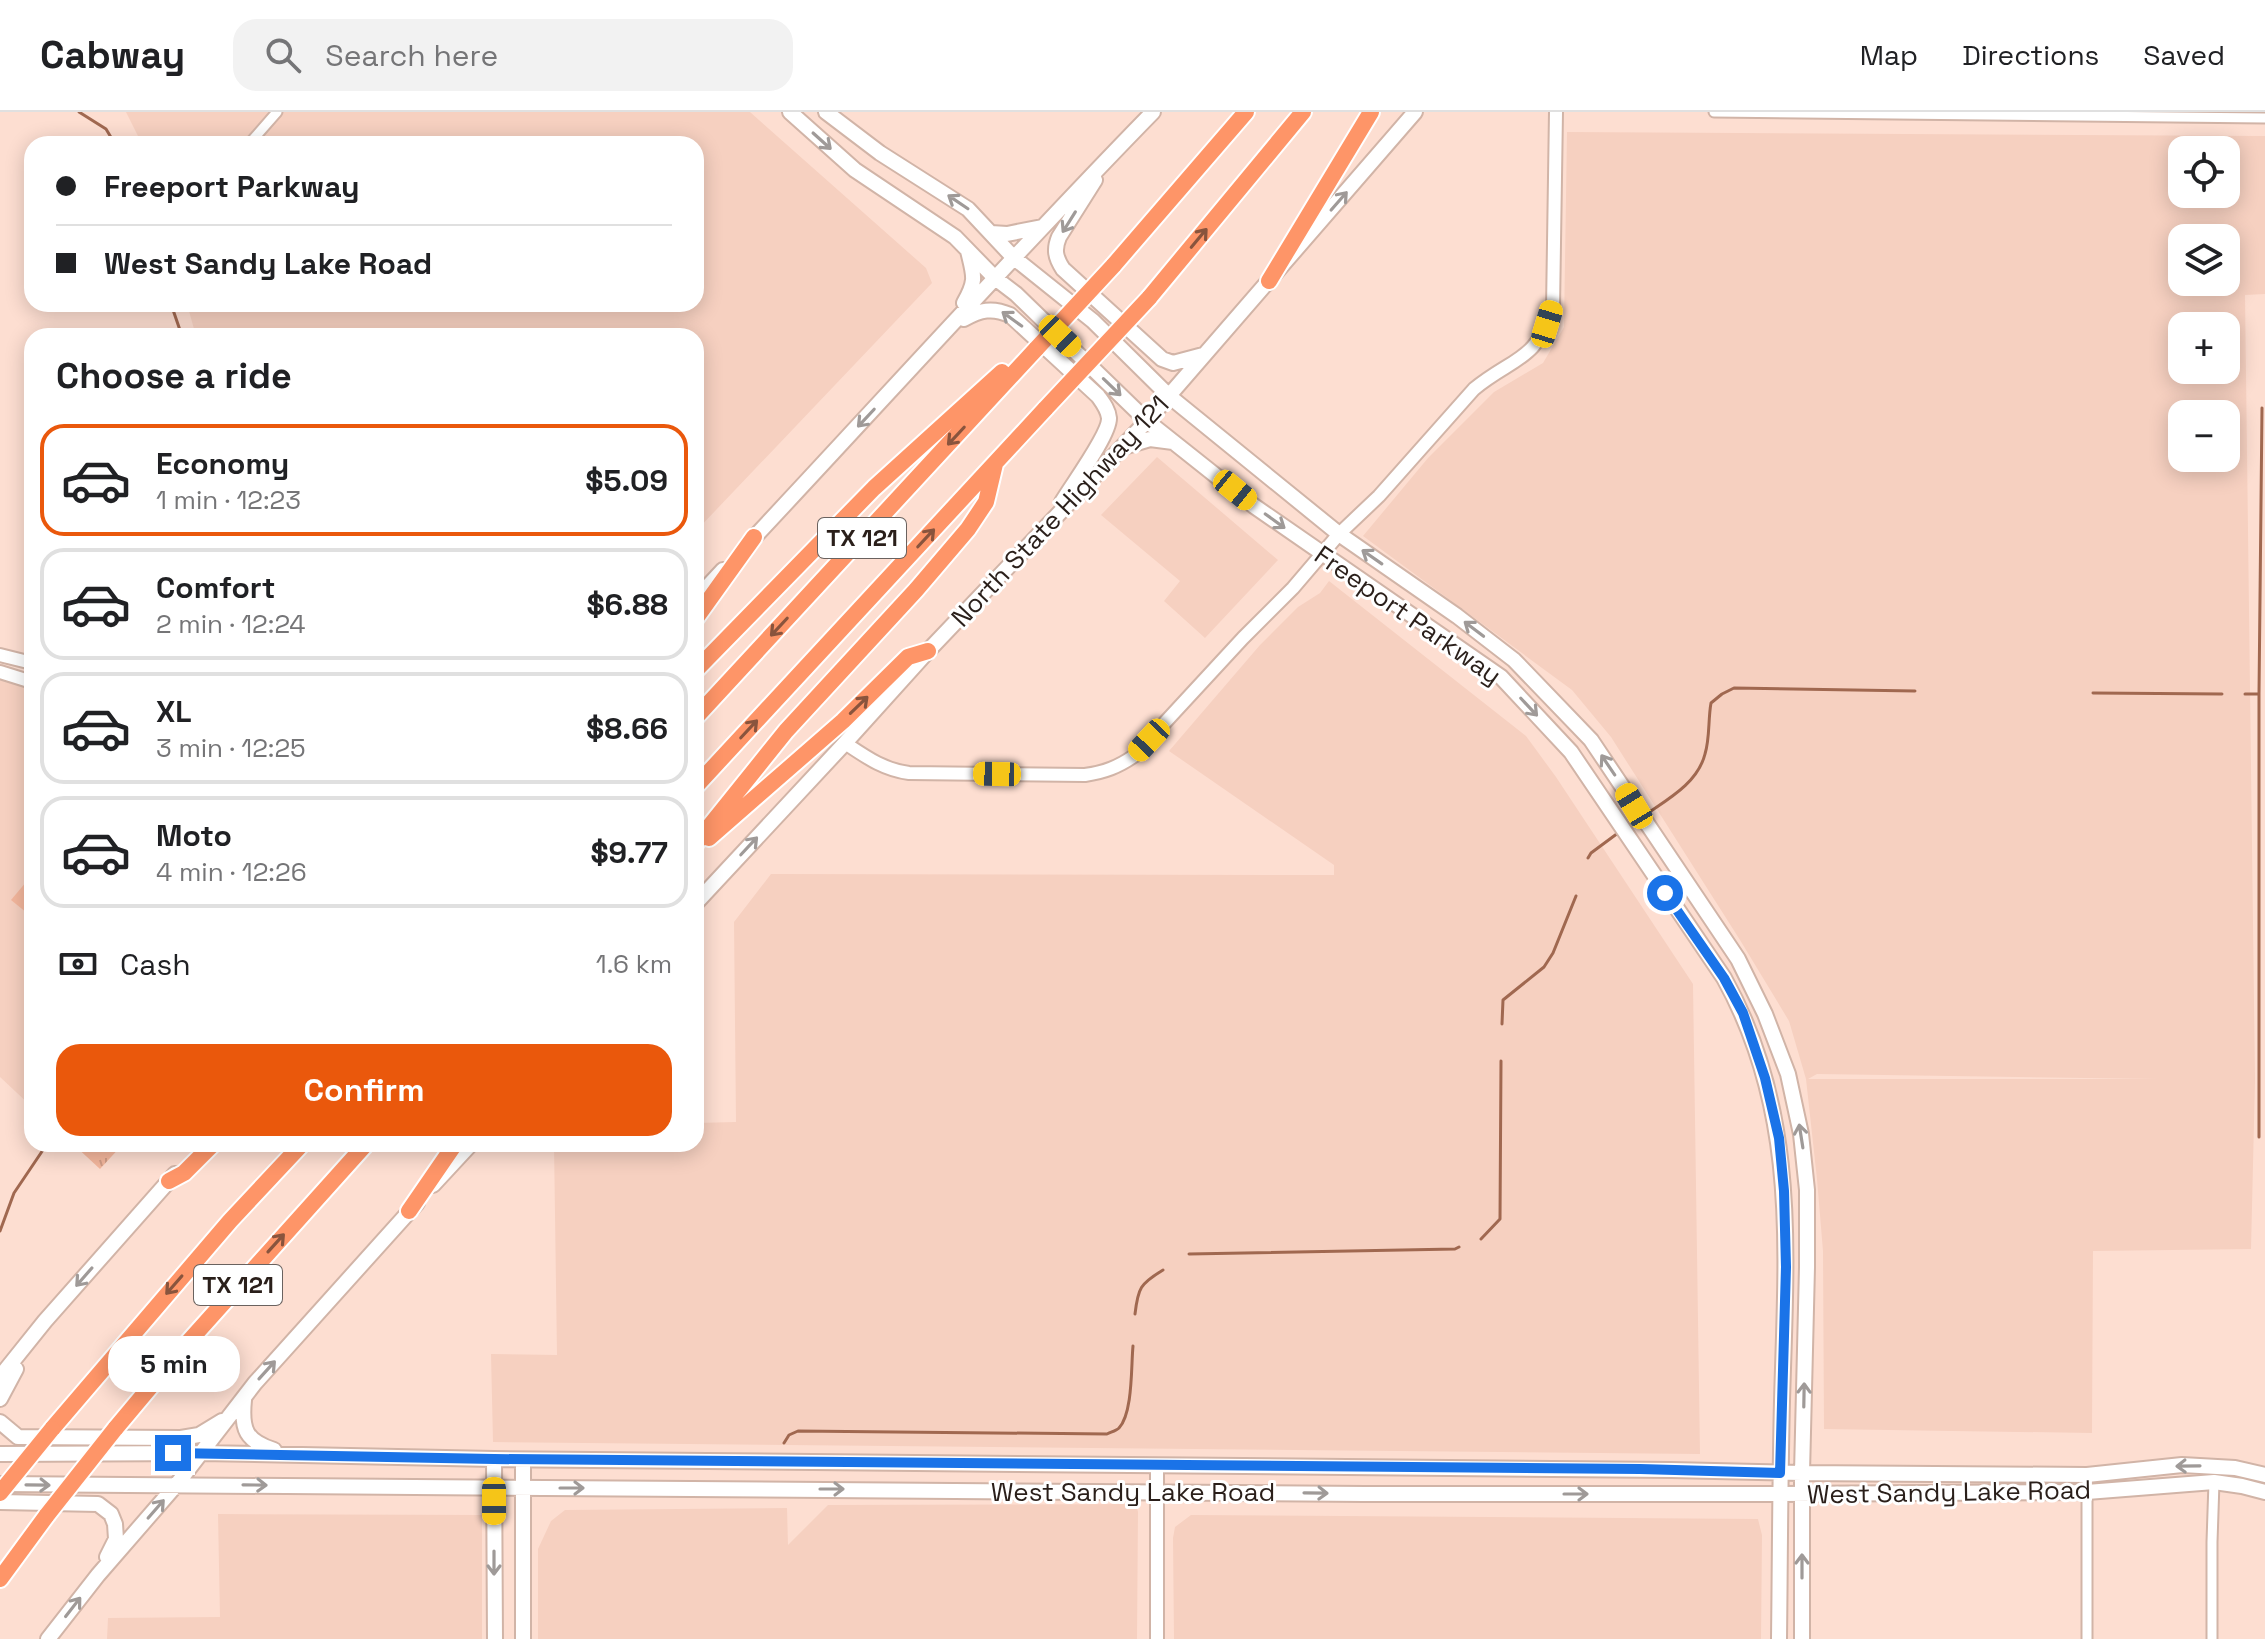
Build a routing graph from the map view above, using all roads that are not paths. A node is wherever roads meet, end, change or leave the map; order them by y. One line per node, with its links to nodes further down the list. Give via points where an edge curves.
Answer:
1 (277, 112): 12 (street)
2 (790, 112): 16 (main road, Freeport Parkway, one-way to 16, via 855,170)
3 (826, 112): 15 (main road, Freeport Parkway, one-way to 3, via 968,209)
4 (1153, 112): 13 (main road)
5 (1246, 112): 21 (highway, TX 121, bridge)
6 (1303, 112): 29 (highway, TX 121, one-way to 6, bridge, via 1149,298)
7 (1371, 112): 19 (highway)
8 (1415, 112): 19 (main road, North State Highway 121, one-way to 8)
9 (1556, 112): 31 (street, via 1553,308 1540,339 1528,354 1474,389)
10 (1714, 112): 11 (street)
11 (2265, 118)
12 (256, 136)
13 (1110, 156): 14 (main road); 22 (main road, one-way to 22, via 1059,237 1057,260 1162,359 1173,363)
14 (1042, 227): 15 (main road); 17 (main road)
15 (991, 233): 17 (main road, Freeport Parkway)
16 (968, 250): 18 (main road, Freeport Parkway); 20 (main road, via 974,285)
17 (1013, 257): 18 (main road); 24 (main road, Freeport Parkway, via 1093,321)
18 (995, 278): 20 (main road); 26 (main road, Freeport Parkway, one-way to 26)
19 (1269, 281): 22 (main road, North State Highway 121)
20 (952, 326): 30 (main road, one-way to 20, via 1107,430 1109,415 1098,396 1010,315 987,309); 32 (main road, one-way to 32)
21 (1032, 353): 39 (highway, via 1014,361 874,488); 42 (highway, TX 121, one-way to 42)
22 (1205, 354): 23 (main road, North State Highway 121)
23 (1189, 373): 24 (main road, North State Highway 121); 25 (main road, via 1187,393)
24 (1169, 396): 25 (main road, Freeport Parkway); 26 (main road, North State Highway 121)
25 (1199, 420): 31 (main road, Freeport Parkway)
26 (1147, 421): 27 (main road, Freeport Parkway); 28 (main road, North State Highway 121)
27 (1175, 442): 28 (main road, via 1150,439); 33 (main road, Freeport Parkway, one-way to 33)
28 (1123, 447): 30 (main road, North State Highway 121)
29 (995, 463): 44 (highway, TX 121, one-way to 29); 45 (highway, via 986,502 968,529 786,731)
30 (1042, 532): 36 (main road, North State Highway 121)
31 (1339, 534): 33 (street); 57 (main road, Freeport Parkway, one-way to 31, via 1807,1190 1788,1074 1738,959 1591,740 1514,660)
32 (754, 537): 34 (main road); 35 (highway)
33 (1322, 554): 43 (street, via 1134,756 1105,772 894,771); 56 (main road, Freeport Parkway, one-way to 56, via 1501,677 1571,752 1724,978 1743,1013 1779,1138)
34 (704, 590)
35 (704, 607)
36 (928, 651): 43 (main road, North State Highway 121); 46 (highway, one-way to 36, via 843,721 908,657)
37 (0, 655): 38 (street)
38 (24, 661)
39 (704, 662)
40 (0, 672): 41 (street)
41 (24, 680)
42 (704, 708)
43 (845, 743): 47 (main road, North State Highway 121, one-way to 43)
44 (704, 777)
45 (704, 836)
46 (704, 839)
47 (704, 894)
48 (195, 1152): 54 (main road)
49 (205, 1152): 54 (highway)
50 (295, 1152): 85 (highway, TX 121, one-way to 85, bridge)
51 (359, 1152): 91 (highway, TX 121, one-way to 51, bridge, via 115,1429)
52 (450, 1152): 55 (highway)
53 (464, 1152): 55 (main road)
54 (169, 1181): 58 (main road, one-way to 58)
55 (409, 1211): 60 (main road, one-way to 55)
56 (1786, 1267): 57 (main road); 72 (main road, Freeport Parkway)
57 (1807, 1267): 73 (main road, Freeport Parkway, one-way to 57)
58 (45, 1321): 59 (main road); 61 (main road)
59 (0, 1377)
60 (245, 1397): 62 (main road); 66 (main road, via 242,1415 251,1438)
61 (0, 1399)
62 (230, 1417): 63 (main road, via 199,1435 181,1438 18,1437); 64 (main road)
63 (0, 1422)
64 (202, 1453): 65 (main road, West Sandy Lake Road); 66 (main road, West Sandy Lake Road); 78 (main road)
65 (0, 1454)
66 (290, 1455): 67 (main road, West Sandy Lake Road)
67 (494, 1459): 68 (main road, West Sandy Lake Road); 79 (main road)
68 (523, 1460): 69 (main road, West Sandy Lake Road); 80 (main road)
69 (761, 1462): 70 (main road, West Sandy Lake Road); 81 (main road)
70 (1157, 1465): 71 (main road, West Sandy Lake Road); 82 (street)
71 (1517, 1468): 72 (main road, West Sandy Lake Road); 87 (main road)
72 (1780, 1473): 73 (main road, West Sandy Lake Road); 88 (main road, Freeport Parkway)
73 (1802, 1473): 74 (main road, West Sandy Lake Road); 86 (main road, Freeport Parkway)
74 (2087, 1475): 75 (main road, West Sandy Lake Road, one-way to 74, via 2182,1465); 83 (street)
75 (2265, 1475)
76 (2214, 1482): 83 (main road, West Sandy Lake Road); 84 (main road, West Sandy Lake Road); 99 (street)
77 (0, 1484): 78 (main road, West Sandy Lake Road, one-way to 78)
78 (177, 1484): 79 (main road, West Sandy Lake Road, one-way to 79); 90 (main road, one-way to 78)
79 (494, 1487): 80 (main road, West Sandy Lake Road); 93 (main road, one-way to 93)
80 (523, 1487): 81 (main road, West Sandy Lake Road, one-way to 81); 94 (main road)
81 (761, 1488): 82 (main road, West Sandy Lake Road, one-way to 82)
82 (1157, 1492): 87 (main road, West Sandy Lake Road, one-way to 87); 95 (street)
83 (2087, 1492): 86 (main road, West Sandy Lake Road); 98 (street)
84 (2265, 1492)
85 (0, 1493)
86 (1802, 1493): 88 (main road, West Sandy Lake Road); 97 (main road, one-way to 86)
87 (1521, 1494): 88 (main road, West Sandy Lake Road, one-way to 88)
88 (1780, 1494): 96 (main road)
89 (0, 1502): 90 (main road, via 98,1504 111,1514 116,1539)
90 (98, 1575): 92 (main road, one-way to 90)
91 (0, 1579)
92 (48, 1639)
93 (495, 1639)
94 (523, 1639)
95 (1157, 1639)
96 (1779, 1639)
97 (1802, 1639)
98 (2087, 1639)
99 (2212, 1639)

